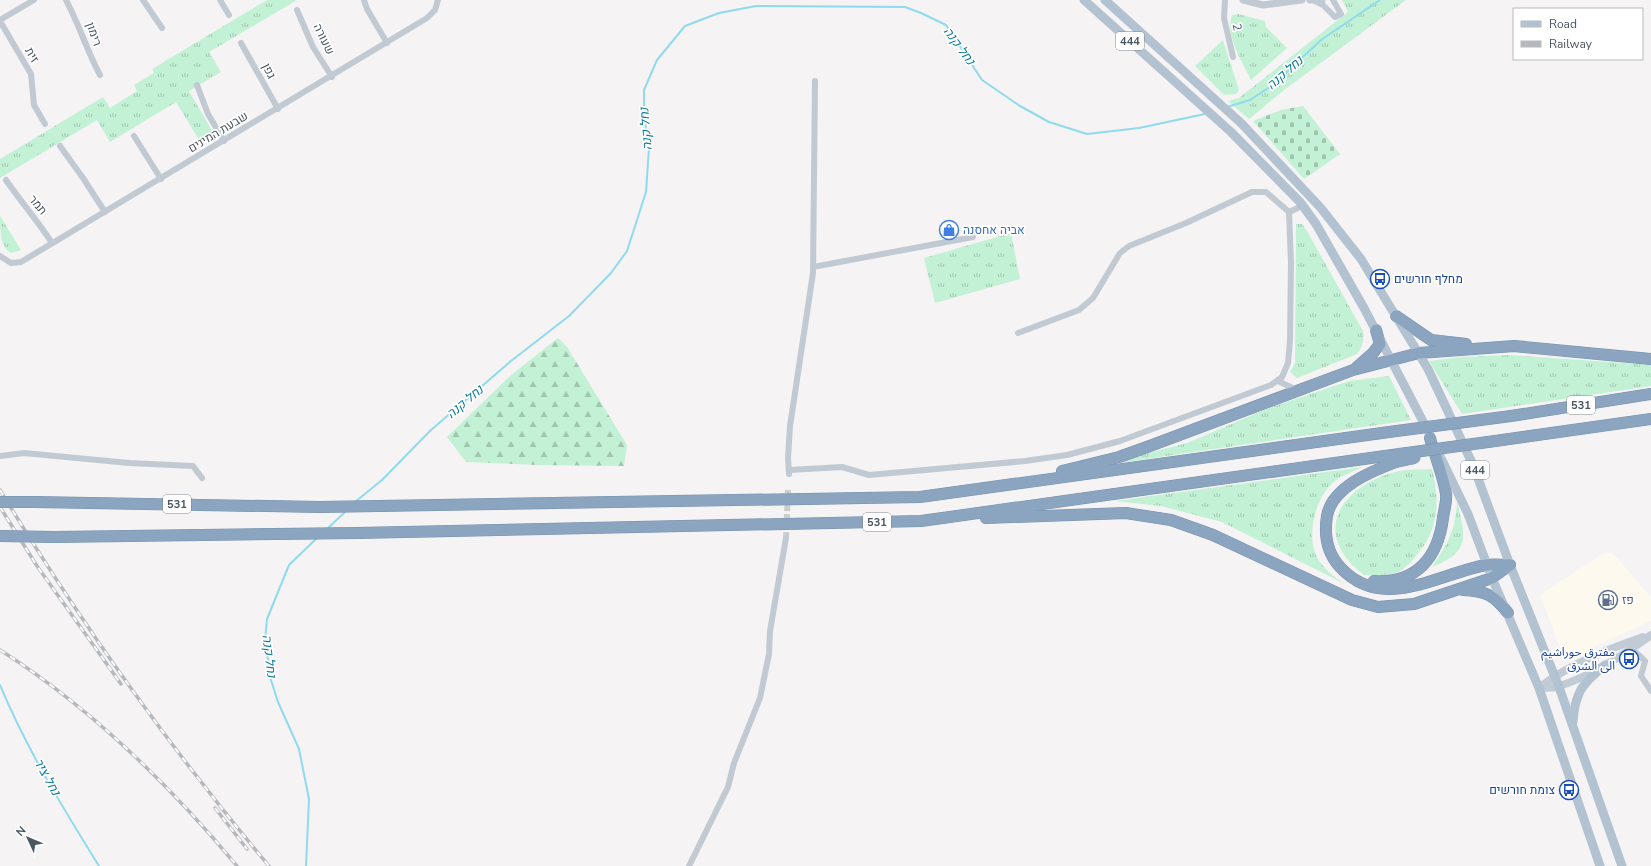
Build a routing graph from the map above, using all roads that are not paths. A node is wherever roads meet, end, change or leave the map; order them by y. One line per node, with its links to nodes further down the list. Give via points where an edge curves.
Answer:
1 (34, 0): 16 (street)
2 (66, 0): 21 (street, רימון)
3 (143, 0): 17 (street)
4 (220, 0): 15 (street)
5 (364, 0): 19 (street, via 367,10)
6 (438, 0): 19 (street, שבעת המינים, via 435,10 427,18)
7 (1084, 0): 32 (main road, 444, via 1231,132)
8 (1105, 0): 39 (main road, 444, via 1241,123 1320,207 1361,259)
9 (1225, 0): 20 (street, 2, via 1224,18)
10 (1243, 0): 11 (street, via 1263,5)
11 (1304, 0): 12 (street)
12 (1314, 0): 13 (street, via 1336,17 1341,14)
13 (1333, 0)
14 (297, 10): 22 (street, שעורה, via 313,47)
15 (229, 15)
16 (0, 20): 26 (street, זית, via 31,74 34,105)
17 (162, 28)
18 (241, 43): 25 (street, גפן)
19 (387, 43): 22 (street, שבעת המינים)
20 (1233, 57)
21 (100, 75)
22 (332, 77): 25 (street, שבעת המינים)
23 (816, 81): 38 (street)
24 (197, 85): 28 (street, via 208,114)
25 (278, 109): 28 (street, שבעת המינים)
26 (45, 124)
27 (134, 136): 30 (street)
28 (224, 141): 30 (street, שבעת המינים)
29 (60, 146): 33 (street)
30 (160, 179): 33 (street, שבעת המינים)
31 (6, 180): 36 (street, תמר)
32 (1302, 206): 34 (street); 40 (main road, 444, via 1316,224)
33 (105, 212): 36 (street, שבעת המינים)
34 (1289, 212): 41 (street, via 1266,192 1252,192 1129,246 1120,253 1085,306); 47 (street, via 1292,263 1290,341 1288,363)
35 (973, 237): 38 (street)
36 (52, 243): 37 (street, שבעת המינים, via 16,263 11,263)
37 (0, 256)
38 (813, 267): 47 (street, via 790,426 789,472 842,467 869,475 1018,462 1067,455 1120,441)
39 (1396, 316): 42 (highway, via 1431,340); 43 (main road, 444)
40 (1376, 330): 44 (main road, 444); 46 (highway, via 1380,344 1374,353)
41 (1018, 333)
42 (1514, 346): 43 (highway); 45 (highway)
43 (1419, 353): 44 (highway); 61 (main road, 444, via 1473,465)
44 (1392, 359): 46 (highway); 51 (main road, 444)
45 (1651, 359)
46 (1353, 370): 48 (highway)
47 (1278, 381): 48 (street)
48 (1297, 390): 55 (highway, via 1119,457 1048,474)
49 (1651, 394): 55 (highway, 531, bridge, via 1511,416)
50 (1651, 419): 53 (highway, 531, bridge)
51 (1430, 438): 60 (main road, 444, via 1468,514); 62 (highway, via 1446,495 1442,530 1434,553 1414,572 1392,582 1370,581)
52 (0, 456): 54 (street, via 24,453 193,466)
53 (1394, 458): 57 (highway, 531); 62 (highway, via 1360,477 1335,500 1328,512 1325,527 1327,544 1335,561)
54 (202, 478)
55 (920, 497): 56 (highway, 531, bridge, via 383,507)
56 (0, 502)
57 (921, 521): 58 (highway, 531, bridge, via 357,533); 64 (highway, via 1126,513 1171,520 1195,528 1365,605 1384,607 1414,604)
58 (0, 536)
59 (786, 538): 74 (street, via 760,698 734,763 728,787)
60 (1487, 565): 61 (highway); 62 (highway, via 1406,588 1390,589 1372,588 1359,583); 63 (main road, 444)
61 (1510, 565): 63 (highway); 69 (main road, 444)
62 (1346, 573)
63 (1492, 578): 64 (highway); 65 (main road, 444)
64 (1454, 590): 65 (highway, via 1487,594 1497,599)
65 (1508, 613): 71 (main road, 444)
66 (1651, 635): 67 (main road)
67 (1629, 646): 68 (main road); 69 (main road); 72 (street, via 1646,661 1641,676)
68 (1605, 665): 70 (main road); 73 (main road, via 1588,679 1575,699)
69 (1554, 676): 70 (main road, 444); 71 (main road)
70 (1559, 687): 71 (main road); 73 (main road, 444)
71 (1539, 688): 75 (main road, 444)
72 (1651, 691)
73 (1573, 726): 76 (main road, 444)
74 (689, 866)
75 (1600, 866)
76 (1622, 866)

